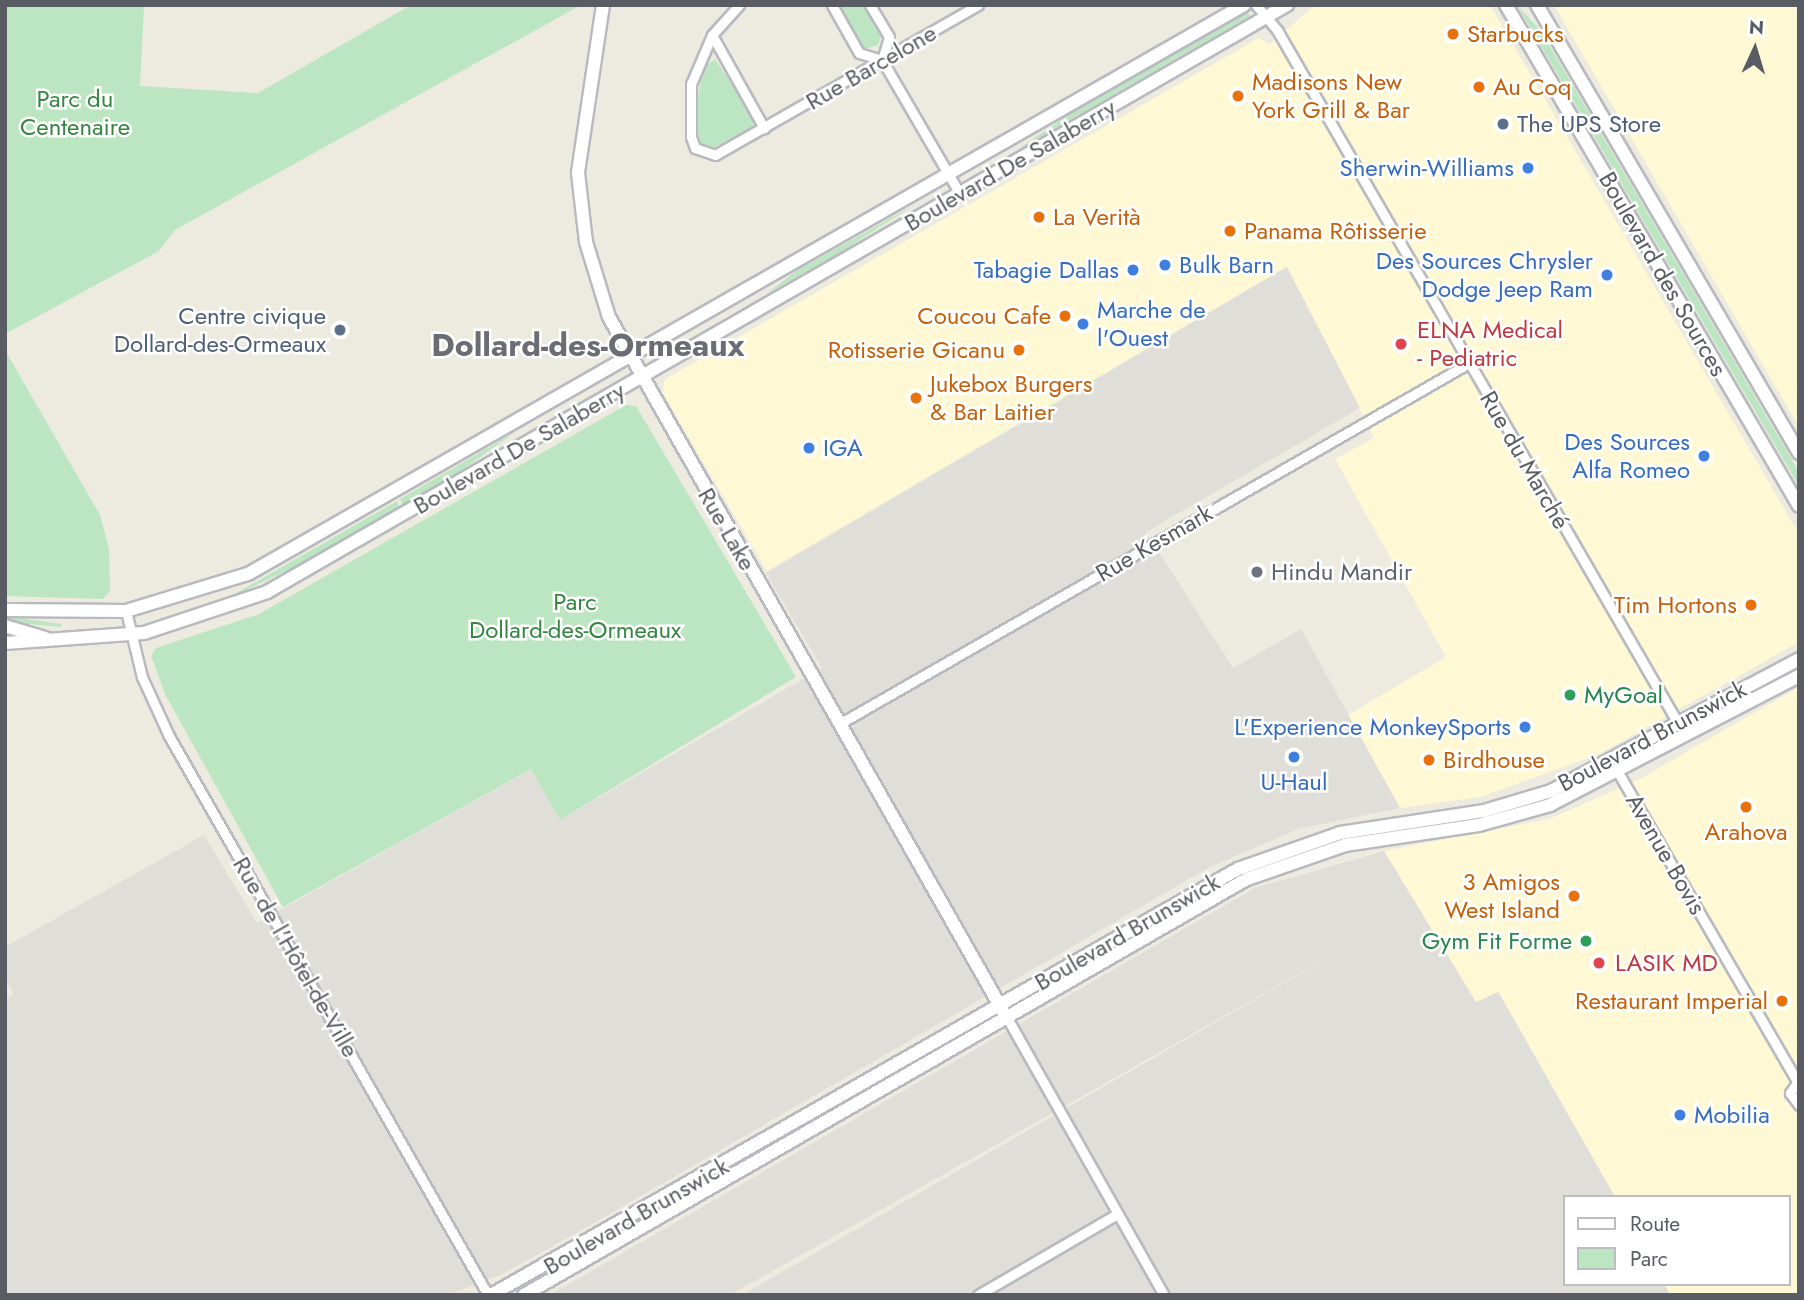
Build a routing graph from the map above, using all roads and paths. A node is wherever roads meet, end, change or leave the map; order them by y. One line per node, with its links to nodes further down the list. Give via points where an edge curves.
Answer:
1 (603, 5): 17 (street, Rue Lake, via 583,113 578,177 596,281)
2 (739, 5): 12 (street, Rue Barcelone)
3 (832, 5): 13 (street, via 859,53)
4 (870, 5): 13 (street, via 889,37)
5 (978, 5): 13 (street, Rue Barcelone)
6 (1244, 5): 15 (street, Boulevard De Salaberry)
7 (1256, 5): 11 (street, Rue du Marché)
8 (1287, 5): 11 (street, Boulevard De Salaberry)
9 (1506, 5): 21 (street, Boulevard des Sources)
10 (1537, 5): 20 (street, Boulevard des Sources)
11 (1264, 19): 16 (street, Boulevard De Salaberry); 18 (street, Rue du Marché, via 1277,30)
12 (712, 36): 14 (street); 14 (street, Rue Barcelone, via 691,84 687,111 695,148 716,155)
13 (882, 60): 14 (street, Rue Barcelone); 15 (street)
14 (764, 128)
15 (948, 176): 16 (street); 17 (street, Boulevard De Salaberry)
16 (960, 194): 19 (street, Boulevard De Salaberry)
17 (628, 358): 19 (street, Rue Lake); 23 (street, Boulevard De Salaberry, via 260,568 197,594)
18 (1469, 363): 30 (street, Rue Kesmark); 31 (street, Rue du Marché)
19 (640, 379): 25 (street, Boulevard De Salaberry, via 267,592 203,618); 30 (street, Rue Lake)
20 (1799, 453)
21 (1799, 506)
22 (5, 610): 23 (street, Boulevard De Salaberry)
23 (126, 611): 25 (street, Rue de l'Hôtel-de-Ville)
24 (5, 626): 26 (street, Boulevard De Salaberry)
25 (130, 636): 26 (street, Boulevard De Salaberry); 38 (street, Rue de l'Hôtel-de-Ville, via 169,736)
26 (55, 641): 27 (street, Boulevard De Salaberry)
27 (5, 643)
28 (1799, 659): 31 (street, Boulevard Brunswick)
29 (1799, 676): 32 (street, Boulevard Brunswick)
30 (839, 724): 34 (street, Rue Lake)
31 (1679, 724): 32 (street, Rue du Marché); 34 (street, Boulevard Brunswick, via 1593,773 1526,800 1351,831 1262,858)
32 (1686, 736): 33 (street, Boulevard Brunswick)
33 (1619, 774): 34 (street, Boulevard Brunswick, via 1518,815 1353,844 1276,867); 35 (street, Avenue Bovis)
34 (1003, 1011): 37 (street); 38 (street, Boulevard Brunswick); 39 (street, Boulevard Brunswick)
35 (1798, 1080): 36 (street, Avenue Bovis, via 1790,1093)
36 (1799, 1105)
37 (1117, 1214): 40 (street); 41 (street)
38 (489, 1295)
39 (524, 1295)
40 (978, 1295)
41 (1164, 1295)

